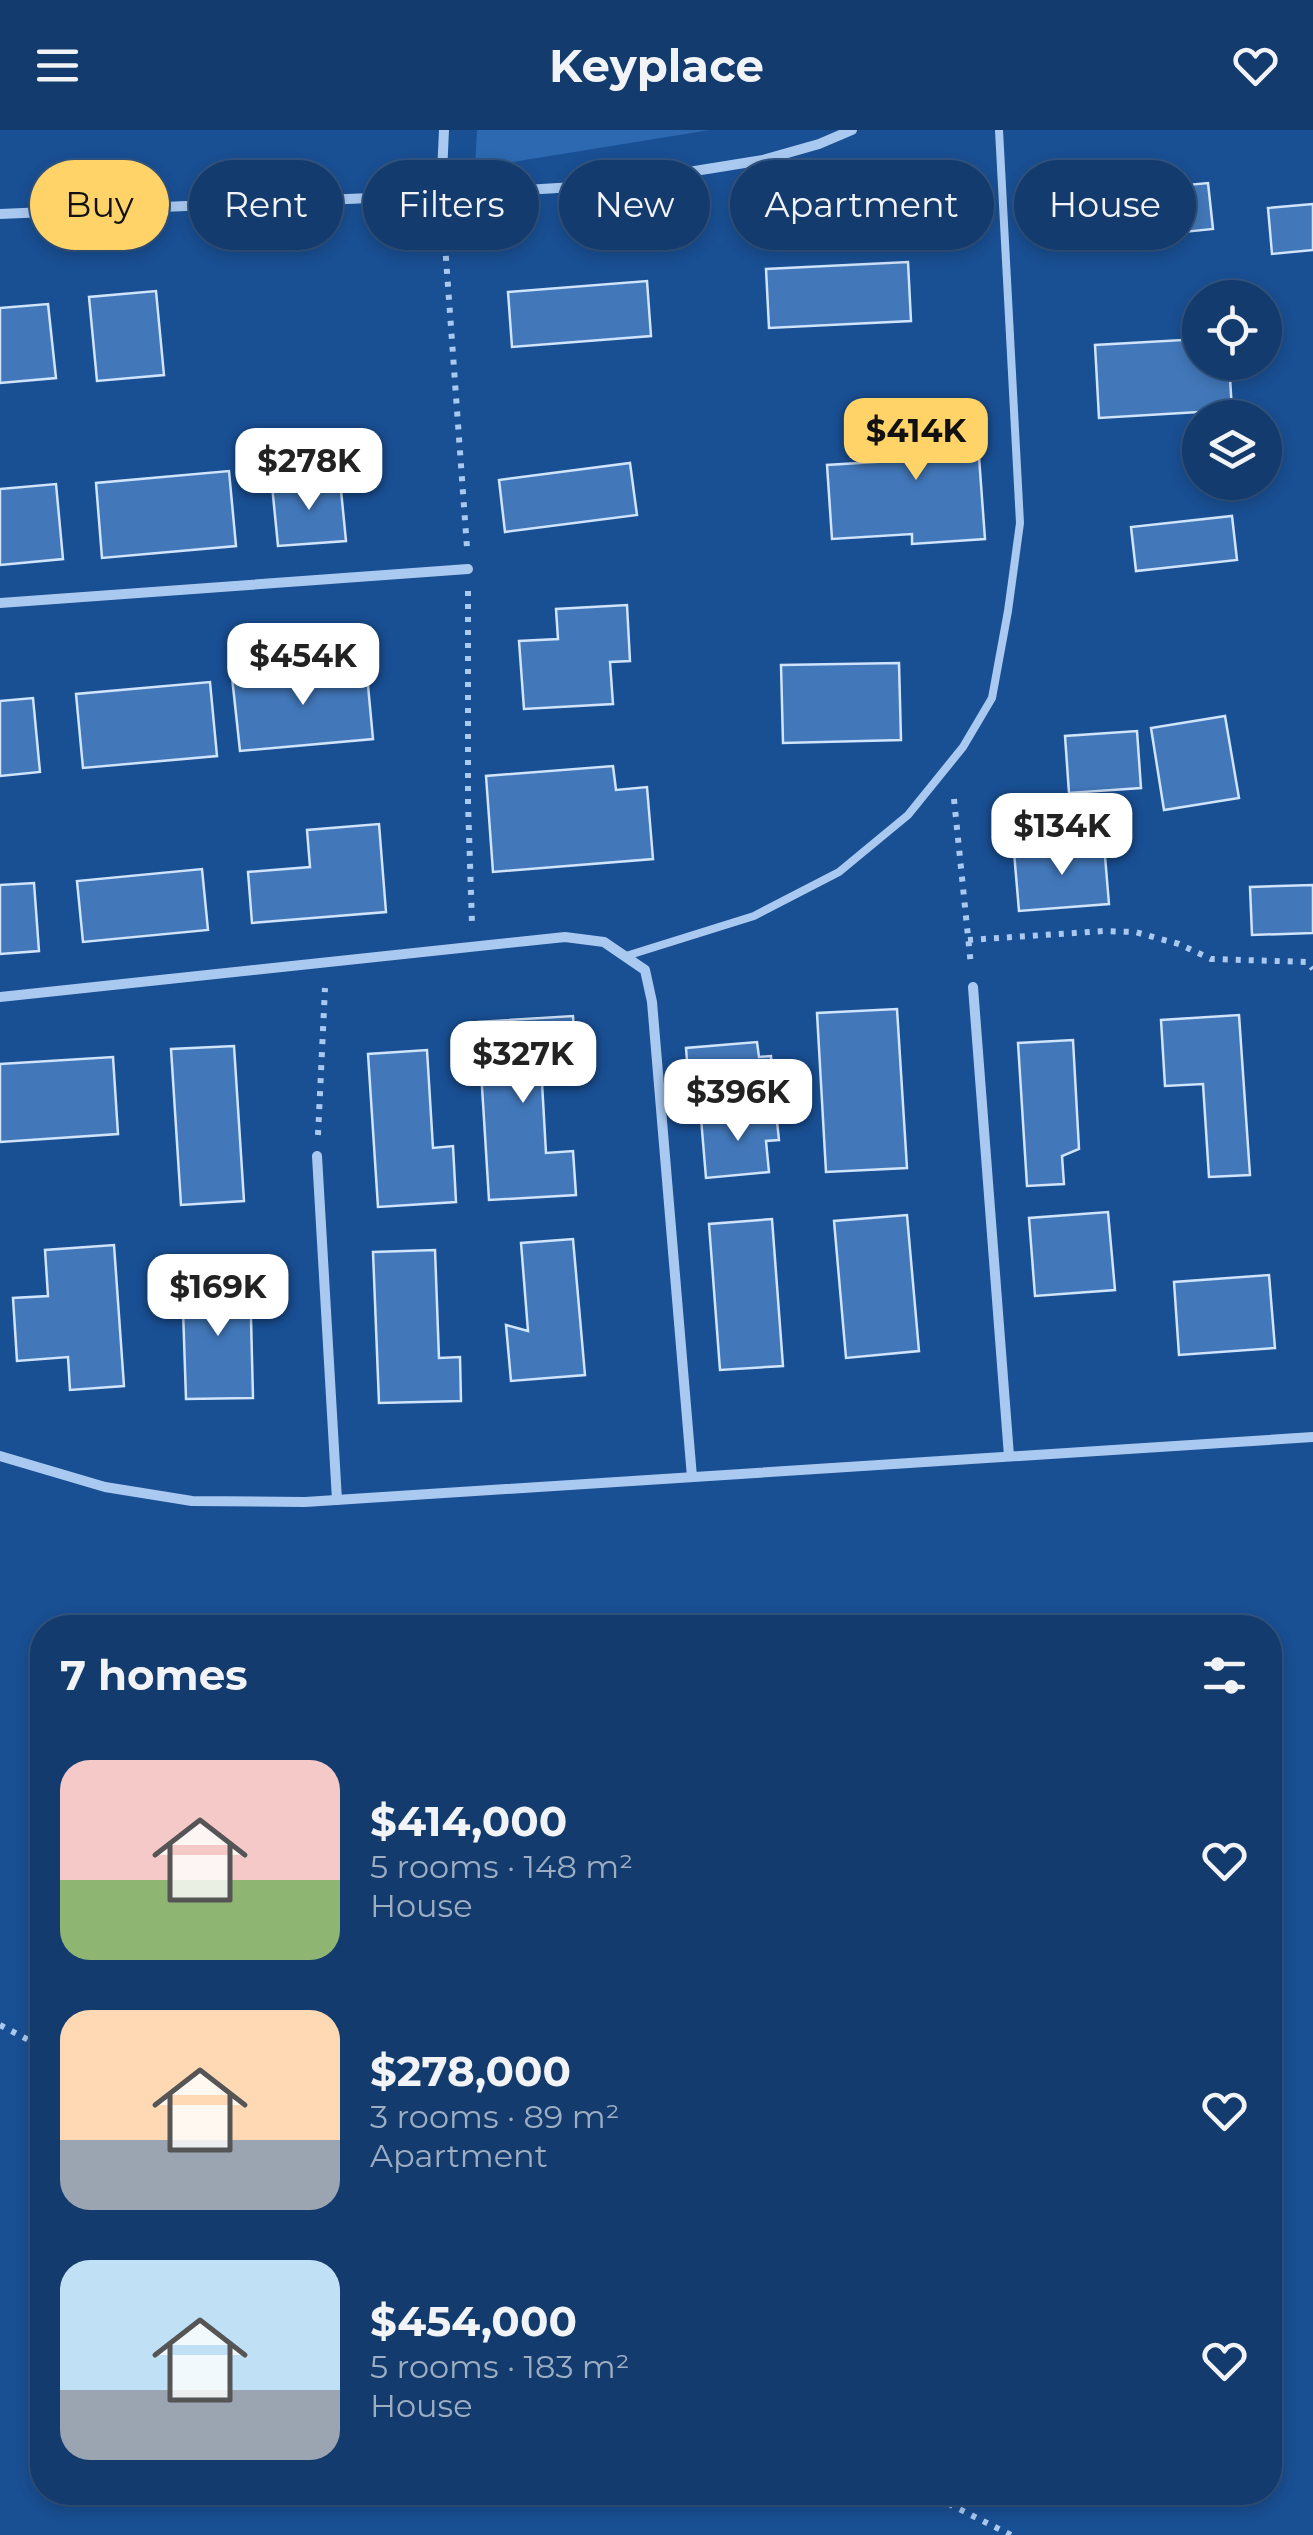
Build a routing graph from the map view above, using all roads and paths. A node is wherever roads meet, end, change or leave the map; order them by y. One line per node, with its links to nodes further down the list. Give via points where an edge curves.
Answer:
1 (444, 130): 4 (street)
2 (852, 130): 5 (street, via 764,160)
3 (1000, 130): 11 (lane, via 1020,522 992,698)
4 (443, 160)
5 (539, 189)
6 (363, 198): 7 (street)
7 (0, 214)
8 (445, 250): 9 (path)
9 (468, 568): 10 (street); 13 (path)
10 (0, 603)
11 (950, 763): 12 (path); 14 (lane, via 908,815 839,872 754,916)
12 (968, 940): 16 (path, via 1135,932 1211,958); 17 (path)
13 (472, 947): 14 (street, via 566,937 604,942); 15 (street)
14 (626, 956): 23 (street, via 645,970 652,1002)
15 (326, 962): 18 (street); 19 (path)
16 (1312, 964)
17 (973, 987): 22 (street)
18 (0, 998)
19 (318, 1156): 24 (street)
20 (1313, 1437): 22 (street)
21 (0, 1456): 24 (street, via 105,1487 192,1501)
22 (1009, 1456): 23 (street)
23 (692, 1477): 24 (street)
24 (337, 1500)
25 (0, 2025): 26 (path)
26 (30, 2041)
27 (951, 2505): 28 (path)
28 (1012, 2535)

